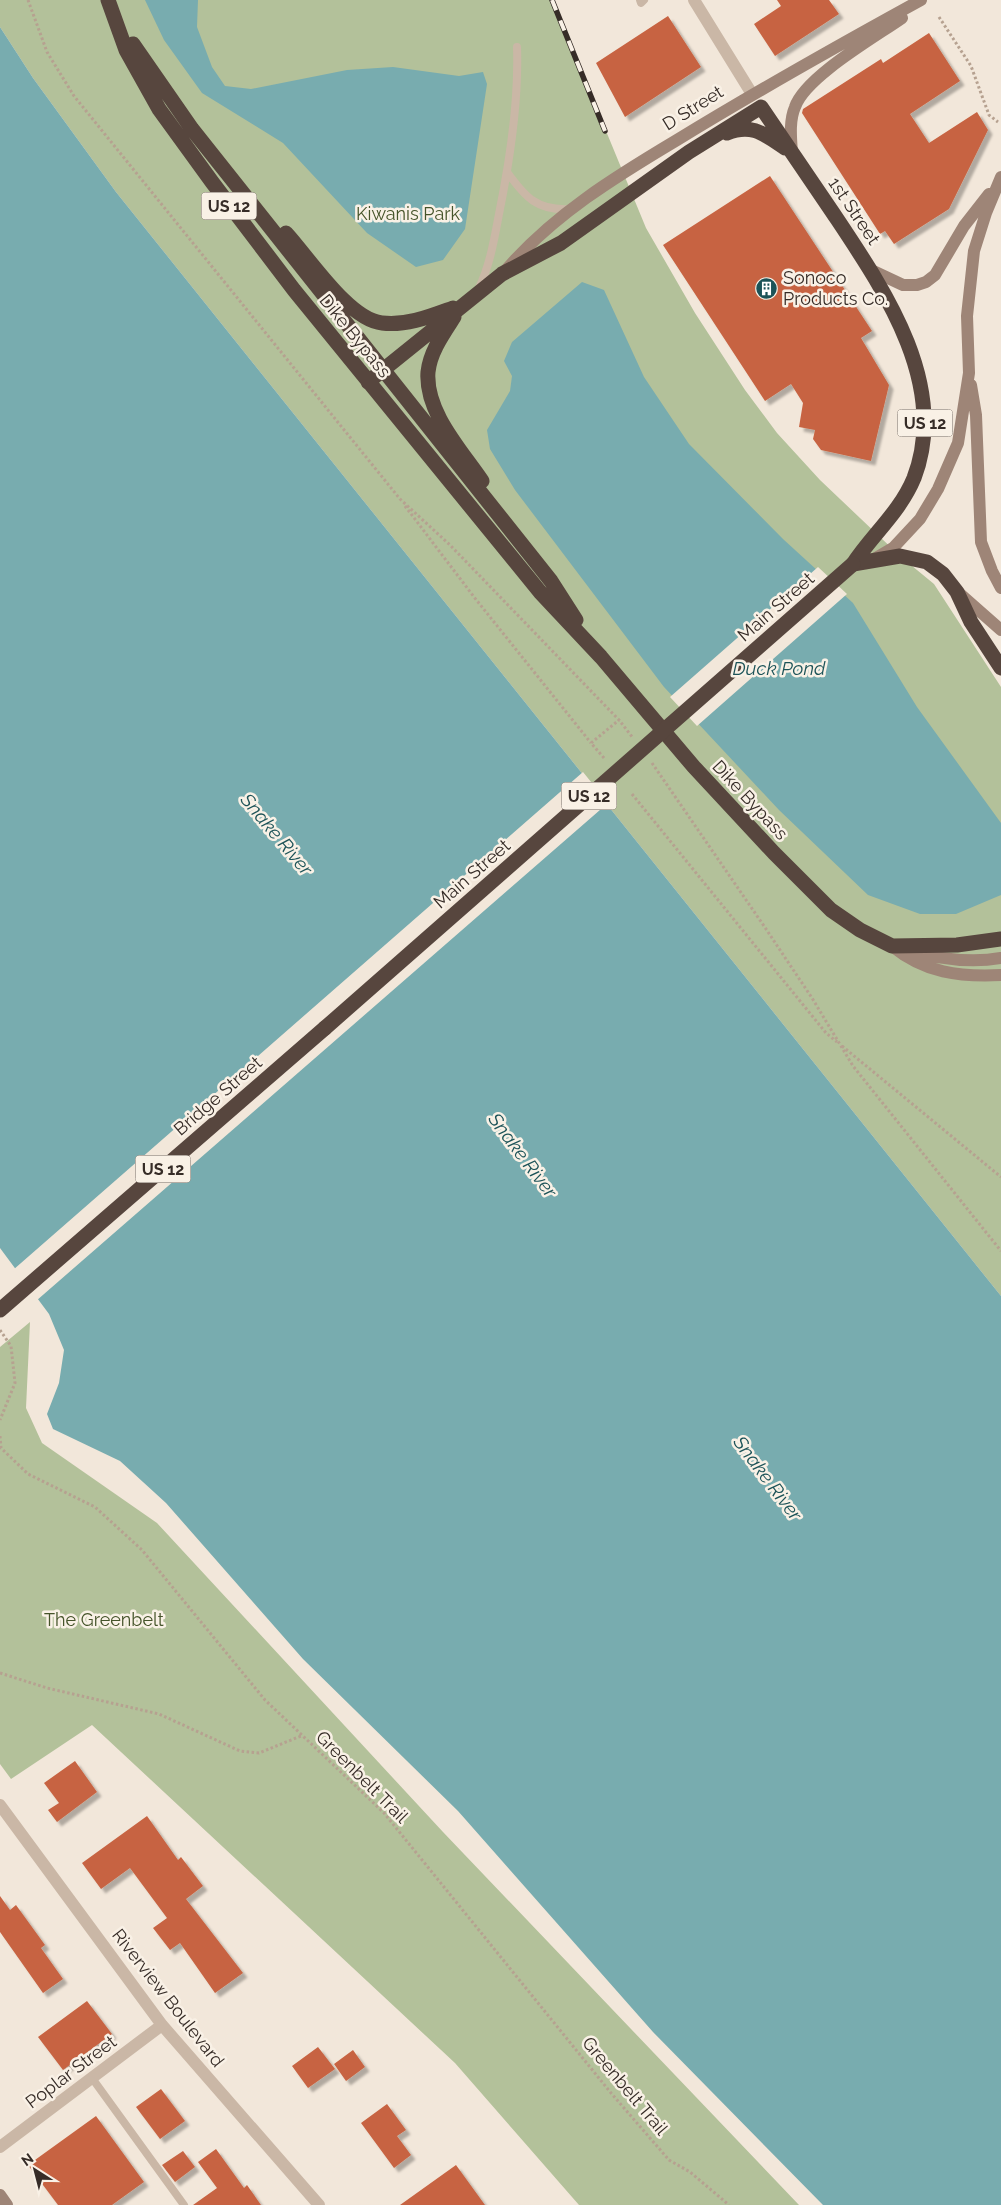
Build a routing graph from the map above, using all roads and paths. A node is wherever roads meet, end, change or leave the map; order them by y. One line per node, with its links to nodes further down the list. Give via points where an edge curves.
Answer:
1 (28, 0): 27 (path, via 47,52 74,96)
2 (108, 0): 8 (highway, Dike Bypass / US 12)
3 (640, 0): 4 (lane, via 641,3)
4 (644, 0)
5 (694, 0): 11 (street, 1st Street)
6 (921, 0): 11 (main road, D Street)
7 (929, 0): 16 (main road, via 811,84 800,97 792,117)
8 (114, 16): 14 (highway, Dike Bypass / US 12); 26 (highway, Dike Bypass / US 12, via 142,81 180,138 250,234)
9 (938, 17): 13 (path, via 971,66 989,115)
10 (517, 47): 17 (lane, via 517,89)
11 (752, 94): 12 (main road, 1st Street); 19 (main road, D Street, via 622,173)
12 (761, 107): 15 (highway, D Street); 16 (highway, 1st Street / US 12)
13 (998, 122)
14 (192, 129): 23 (highway, via 357,313 391,324); 24 (highway, Dike Bypass / US 12)
15 (707, 140): 16 (highway, via 739,128 759,130); 21 (highway, D Street, via 561,243)
16 (792, 153): 20 (highway, 1st Street / US 12)
17 (508, 172): 19 (lane, via 536,204 556,210); 22 (lane, via 491,255)
18 (1000, 179): 20 (main road, via 964,226 935,275 926,282 917,286 903,285); 25 (main road, Main Street, via 974,251 967,316)
19 (571, 209): 21 (main road, D Street, via 534,239)
20 (872, 270): 29 (highway, 1st Street / US 12, via 910,350 923,404 924,430 919,462 909,490)
21 (502, 274): 22 (highway, D Street)
22 (477, 294): 23 (highway, D Street)
23 (464, 304): 24 (highway, D Street); 30 (highway, via 434,351 428,372 432,399 444,425)
24 (382, 370): 26 (highway, D Street); 30 (highway, Dike Bypass / US 12)
25 (969, 373): 28 (main road, Main Street, via 958,443 938,490 906,536); 31 (main road, via 976,415 981,542)
26 (368, 382): 34 (highway, Dike Bypass / US 12, via 534,584)
27 (400, 500): 36 (path, via 450,544); 37 (path)
28 (872, 560): 29 (highway, Main Street / US 12); 32 (highway, US 12, via 900,556 927,562 943,574)
29 (853, 564): 46 (highway, Main Street / US 12, bridge)
30 (551, 581): 34 (highway, Dike Bypass / US 12)
31 (1001, 588)
32 (957, 592): 33 (main road); 35 (highway, US 12, via 971,622)
33 (1001, 630)
34 (601, 657): 43 (highway, Dike Bypass / US 12, via 694,767 808,888 847,922)
35 (1001, 668)
36 (619, 720): 37 (path); 38 (path)
37 (591, 743): 39 (path)
38 (636, 743)
39 (604, 758)
40 (648, 758): 47 (path, via 764,926)
41 (632, 794): 47 (path, via 826,1033)
42 (1001, 939): 43 (highway, US 12, via 957,945)
43 (892, 946): 44 (main road, via 936,958); 45 (main road, via 917,964 933,969 962,975)
44 (1001, 958)
45 (1001, 975)
46 (325, 1028): 50 (highway, Bridge Street / US 12)
47 (840, 1044): 48 (path); 49 (path, via 853,1066)
48 (1001, 1177)
49 (1001, 1251)
50 (0, 1310)
51 (0, 1330): 52 (path, via 12,1346 15,1383)
52 (0, 1420)
53 (0, 1436): 55 (path, Greenbelt Trail, via 1,1448 28,1474 95,1507 142,1550 265,1700)
54 (0, 1673): 55 (path, via 47,1688 159,1714 240,1751 259,1754)
55 (301, 1736): 64 (path, Greenbelt Trail, via 384,1813 669,2160 690,2172)
56 (0, 1805): 57 (street, Riverview Boulevard)
57 (162, 2025): 58 (street, Poplar Street); 63 (street, Riverview Boulevard)
58 (92, 2078): 59 (street, Poplar Street); 62 (lane)
59 (0, 2146)
60 (0, 2195): 61 (main road)
61 (7, 2205)
62 (184, 2205)
63 (319, 2205)
64 (728, 2205)

